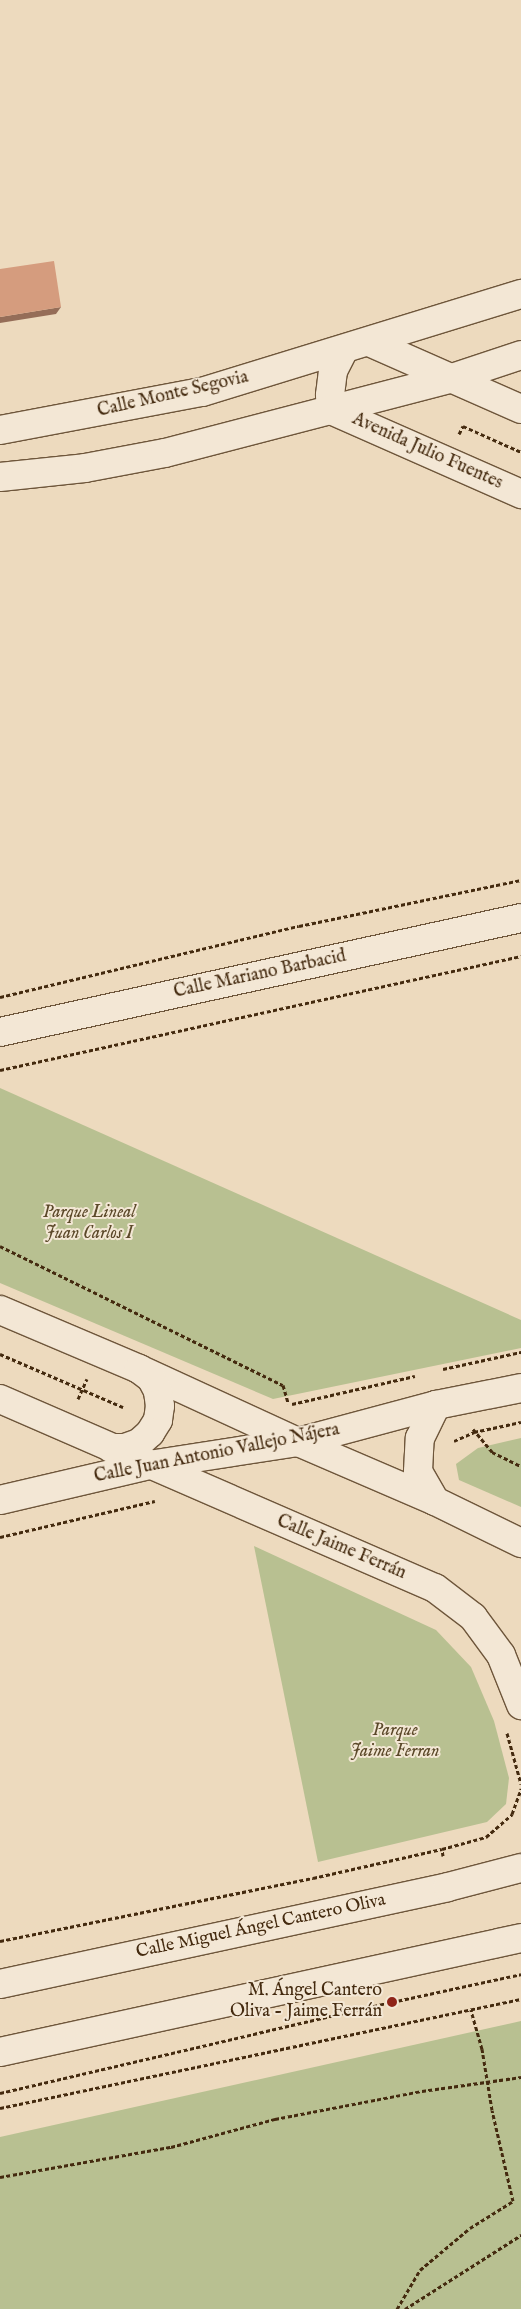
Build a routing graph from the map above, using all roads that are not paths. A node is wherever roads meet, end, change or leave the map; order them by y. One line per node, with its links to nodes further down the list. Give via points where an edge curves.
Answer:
1 (521, 294): 2 (street, Calle Monte Segovia)
2 (369, 342): 3 (street, Calle Monte Segovia); 5 (street)
3 (344, 349): 7 (street, via 333,371 330,396); 8 (street, Calle Monte Segovia, via 202,392)
4 (521, 355): 5 (street)
5 (452, 378): 6 (street); 7 (street)
6 (521, 409)
7 (333, 411): 9 (street, via 165,453 85,468); 10 (street, Avenida Julio Fuentes)
8 (0, 430)
9 (0, 477)
10 (521, 494)
11 (521, 918): 12 (street, Calle Mariano Barbacid)
12 (0, 1032)
13 (0, 1310): 14 (street)
14 (140, 1369): 18 (street); 19 (street, via 151,1378 158,1391 158,1420 139,1443 125,1448)
15 (521, 1388): 17 (street, Calle Juan Antonio Vallejo Nájera)
16 (0, 1399): 19 (street, Calle Jaime Ferrán)
17 (436, 1405): 18 (street, Calle Juan Antonio Vallejo Nájera); 22 (street, via 420,1438 418,1471)
18 (298, 1442): 20 (street, Calle Juan Antonio Vallejo Nájera); 22 (street)
19 (110, 1448): 20 (street, Calle Jaime Ferrán)
20 (149, 1465): 21 (street, Calle Juan Antonio Vallejo Nájera); 24 (street, Calle Jaime Ferrán, via 435,1588 473,1617 501,1655)
21 (0, 1500)
22 (435, 1501): 23 (street)
23 (521, 1542)
24 (521, 1705)
25 (521, 1868): 27 (street, Calle Miguel Ángel Cantero Oliva)
26 (521, 1938): 28 (street)
27 (0, 1984)
28 (0, 2052)

